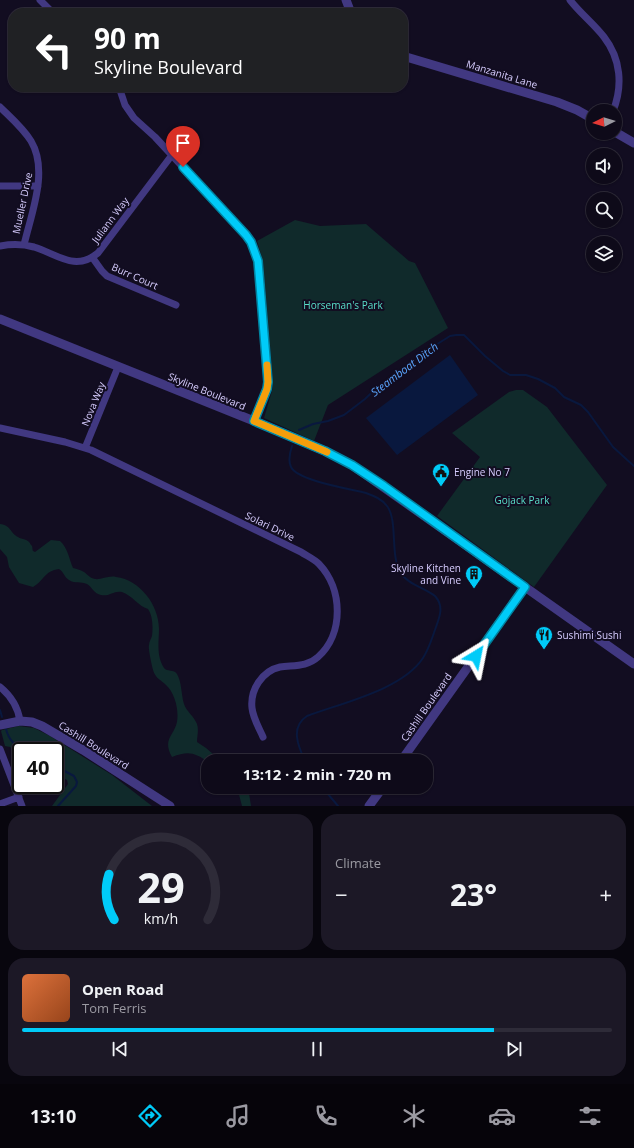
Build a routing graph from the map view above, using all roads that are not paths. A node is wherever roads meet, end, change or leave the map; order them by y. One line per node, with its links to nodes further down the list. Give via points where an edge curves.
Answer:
1 (40, 0): 3 (street)
2 (570, 0): 6 (street, via 604,37 615,57 620,79)
3 (48, 8)
4 (408, 58): 8 (street, Manzanita Lane, via 566,105)
5 (121, 92): 11 (street, via 129,112)
6 (616, 104)
7 (0, 107): 13 (street, Mueller Drive, via 27,134 36,150 40,170)
8 (586, 115)
9 (622, 136): 10 (street)
10 (634, 143)
11 (172, 155): 16 (street, Juliann Way, via 98,253); 20 (street, via 246,235 255,251 268,382)
12 (0, 186): 13 (street)
13 (38, 186): 14 (street, Mueller Drive)
14 (24, 245): 15 (street, Juliann Way); 16 (street, Juliann Way, via 68,261 83,261)
15 (0, 246)
16 (92, 257): 17 (street, Burr Court, via 107,276)
17 (176, 305)
18 (0, 319): 19 (street, Skyline Boulevard)
19 (118, 367): 20 (street, Skyline Boulevard); 22 (street, Nova Way)
20 (254, 421): 23 (street, Skyline Boulevard, via 352,465)
21 (0, 428): 22 (street, Solari Drive)
22 (85, 448): 28 (street, Solari Drive, via 301,552 326,573 332,584 337,606 332,636 322,652 311,662 274,669 262,678 254,692 252,708)
23 (525, 587): 24 (street, Skyline Boulevard); 30 (street, Cashill Boulevard)
24 (634, 664)
25 (0, 687): 26 (street, via 14,703)
26 (20, 721): 27 (street, Cashill Boulevard); 34 (street, Cashill Boulevard, via 48,729)
27 (0, 725)
28 (263, 737)
29 (0, 749): 32 (street)
30 (406, 754)
31 (378, 794): 36 (street)
32 (19, 797): 33 (street); 35 (street)
33 (0, 804)
34 (168, 805)
35 (22, 806)
36 (369, 806)

